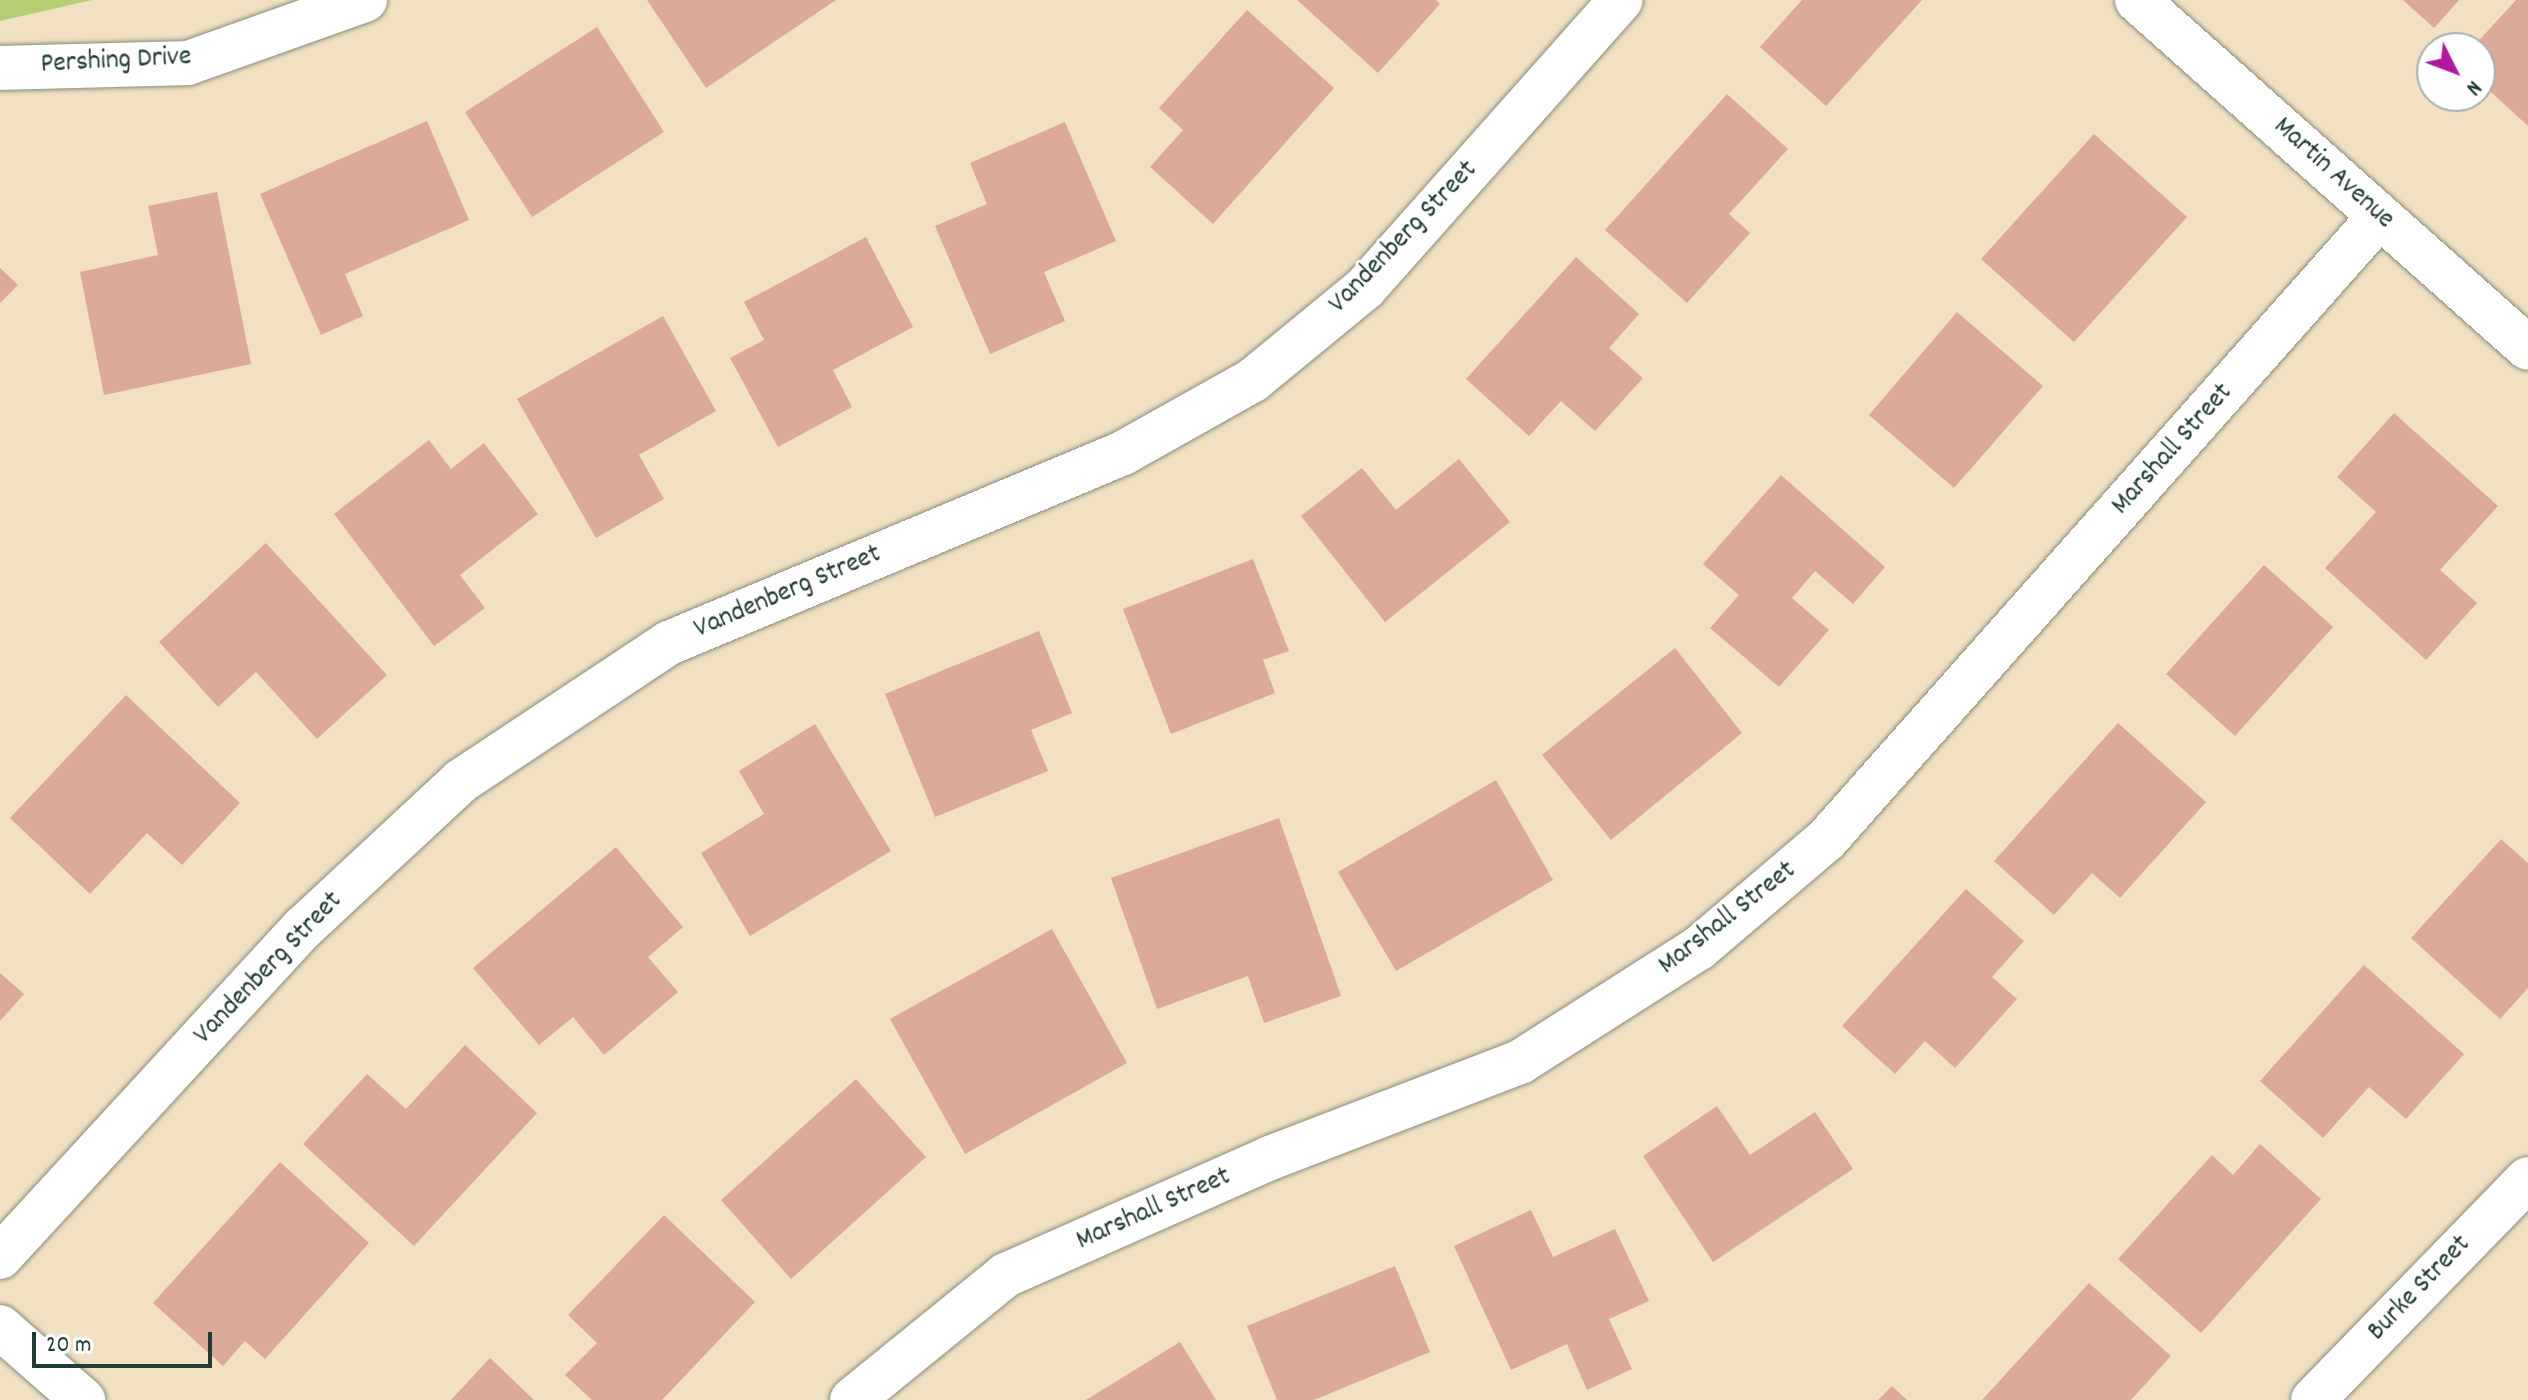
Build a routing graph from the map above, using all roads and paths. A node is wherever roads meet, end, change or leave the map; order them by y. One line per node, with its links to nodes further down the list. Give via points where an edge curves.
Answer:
1 (365, 0): 4 (street, Pershing Drive, via 188,63)
2 (1621, 0): 8 (street, Vandenberg Street, via 1365,288 1253,380 1123,453 669,643 461,781 303,928)
3 (2137, 0): 5 (street, Martin Avenue)
4 (0, 68)
5 (2380, 216): 6 (street, Martin Avenue); 11 (street, Marshall Street, via 1826,840 1699,948 1520,1062 1270,1158 1006,1275)
6 (2528, 348)
7 (2528, 1179): 12 (street, Burke Street)
8 (0, 1257)
9 (0, 1327): 10 (street)
10 (83, 1400)
11 (852, 1400)
12 (2313, 1400)

